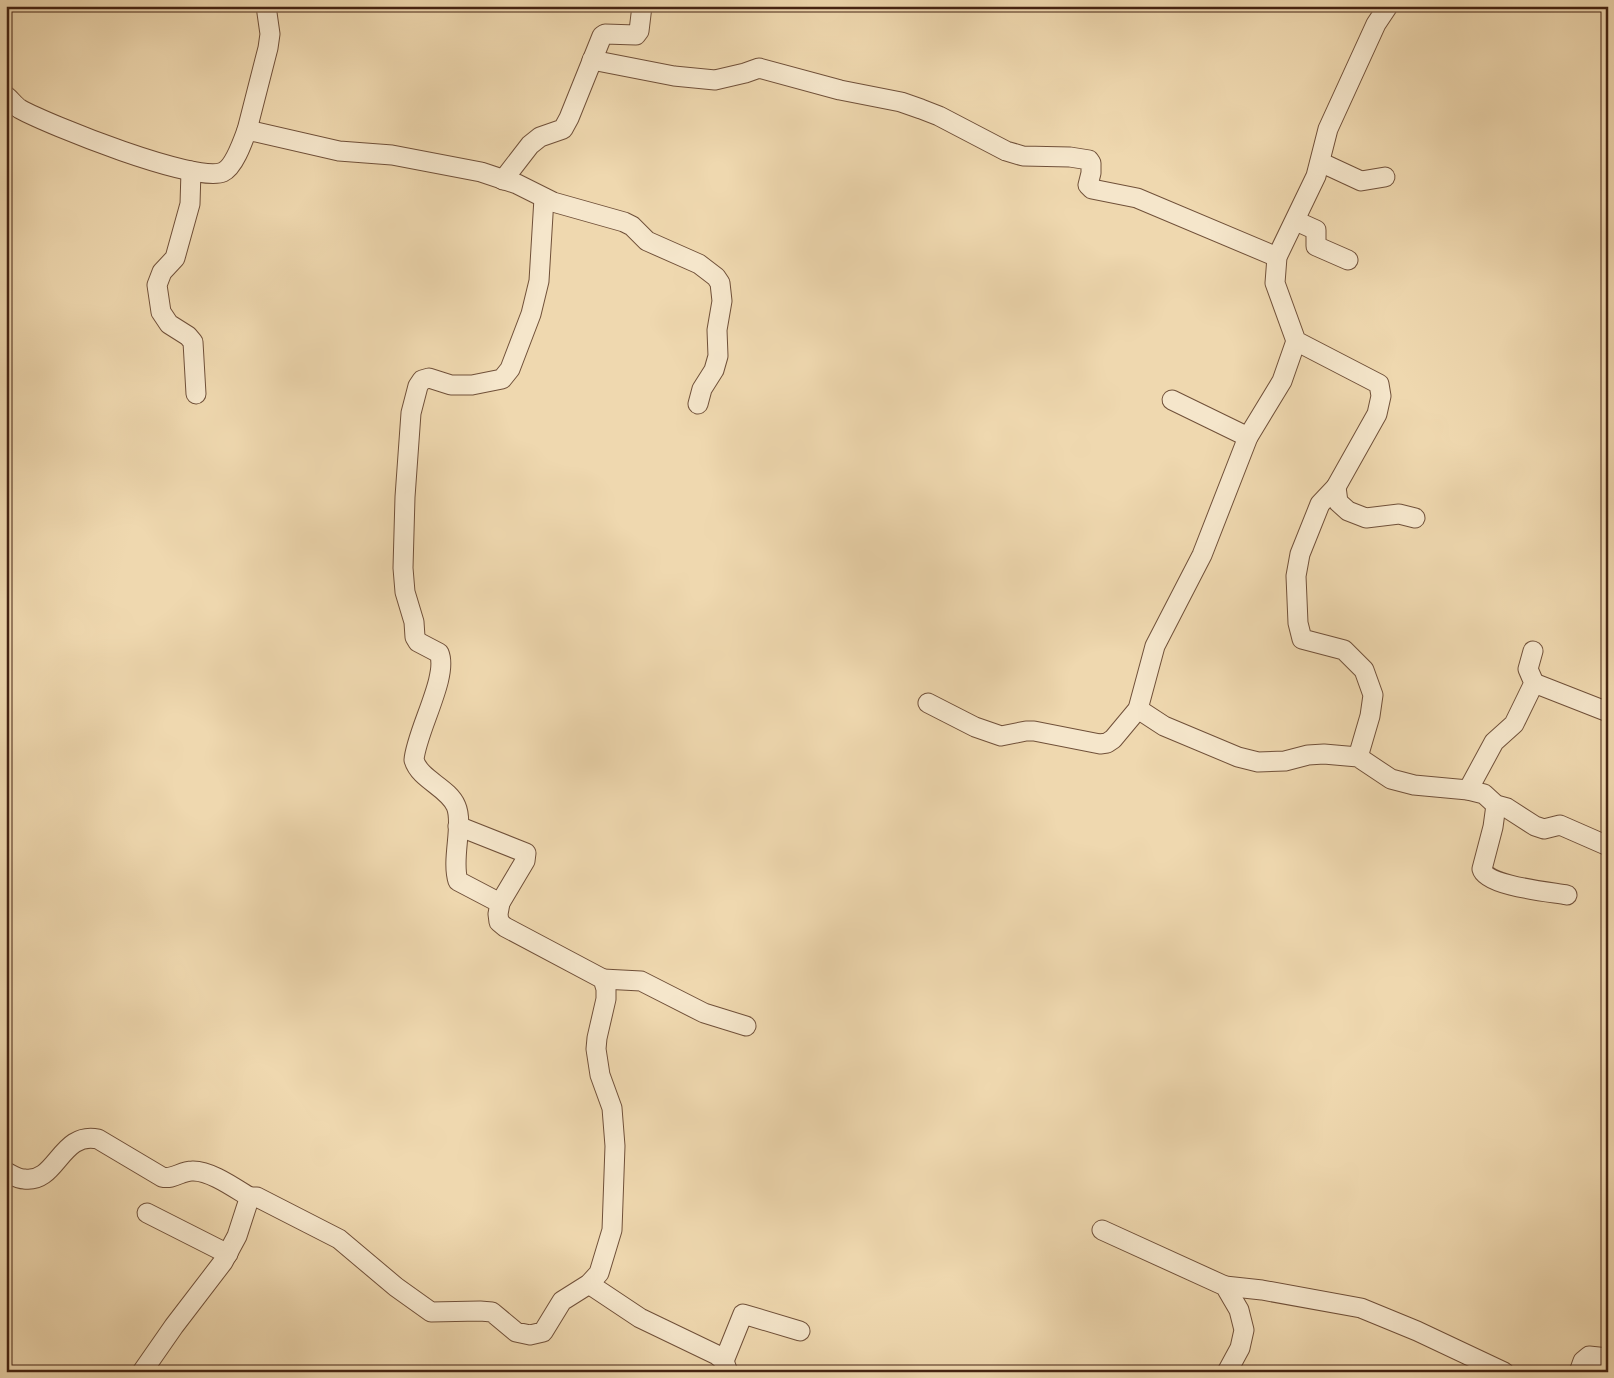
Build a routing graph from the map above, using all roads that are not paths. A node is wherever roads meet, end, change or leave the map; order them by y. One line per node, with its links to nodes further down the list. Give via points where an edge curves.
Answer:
1 (266, 6): 6 (street, via 270,34 268,48)
2 (642, 6): 4 (street, via 640,31 636,35 604,34)
3 (1381, 9): 7 (street, via 1328,129)
4 (592, 60): 11 (street, via 565,127 540,137 530,145); 14 (street, via 674,76 714,80 759,68 840,90 901,102 939,116 1006,151 1030,157 1089,160 1088,185 1092,189 1137,198)
5 (6, 96): 9 (street, via 18,108 75,132 131,154)
6 (248, 130): 8 (street, via 339,151 392,155); 9 (street, via 224,172)
7 (1320, 162): 10 (street, via 1361,181); 13 (street)
8 (458, 168): 11 (street); 12 (street, via 505,194)
9 (191, 171): 17 (street, via 190,204 174,258 162,272 157,285 161,312 170,324 193,342)
10 (1385, 177)
11 (503, 180): 12 (street)
12 (541, 197): 19 (street, via 624,222 647,241 699,264 716,277 722,301 718,356); 31 (street, via 539,281 531,314 510,370 502,379 472,385 451,385 429,378 422,380 412,413 405,497 405,592 415,637 439,653 442,667 414,760 457,807)
13 (1296, 221): 14 (street); 15 (street, via 1316,230 1316,246)
14 (1277, 257): 16 (street, via 1275,283)
15 (1348, 260)
16 (1296, 341): 20 (street, via 1282,381); 21 (street, via 1379,384 1381,396 1377,414)
17 (196, 394)
18 (1172, 400): 20 (street)
19 (698, 404)
20 (1248, 437): 26 (street, via 1202,556 1155,646)
21 (1336, 487): 22 (street, via 1338,502 1348,511 1366,518 1399,514); 28 (street, via 1320,504 1300,554 1296,576 1298,623 1302,639 1344,650 1364,670 1373,695)
22 (1415, 518)
23 (1533, 651): 24 (street, via 1528,669)
24 (1534, 683): 27 (street); 29 (street, via 1514,724 1494,742)
25 (928, 703): 26 (street, via 975,727 1001,736 1026,730 1100,744 1113,739)
26 (1138, 709): 28 (street, via 1164,726 1258,762 1324,754)
27 (1608, 712)
28 (1358, 758): 29 (street, via 1391,779 1414,785)
29 (1468, 790): 30 (street, via 1484,794)
30 (1496, 805): 32 (street, via 1535,826 1544,829 1560,825); 33 (street, via 1483,873 1511,885)
31 (458, 826): 34 (street, via 458,881); 34 (street, via 526,853)
32 (1608, 846)
33 (1567, 895)
34 (500, 903): 35 (street, via 499,922 505,927)
35 (603, 979): 36 (street, via 641,981 704,1013); 42 (street, via 606,999 596,1049 600,1075 612,1108 615,1146 612,1230 599,1273)
36 (746, 1026)
37 (6, 1172): 38 (street, via 22,1179 40,1178 60,1154 77,1141 89,1137 98,1139 162,1178 189,1171 199,1172 219,1179)
38 (251, 1198): 41 (street); 42 (street, via 257,1197 339,1239 431,1312 492,1312 516,1332 538,1334 543,1332 562,1301)
39 (147, 1213): 41 (street)
40 (1102, 1230): 43 (street)
41 (228, 1254): 47 (street)
42 (589, 1284): 46 (street, via 640,1318 718,1355)
43 (1225, 1286): 48 (street, via 1239,1310 1244,1330 1240,1348); 49 (street, via 1361,1308)
44 (800, 1331): 46 (street, via 743,1314)
45 (1608, 1358): 50 (street, via 1589,1356)
46 (726, 1366)
47 (142, 1372)
48 (1227, 1372)
49 (1504, 1372)
50 (1579, 1372)

